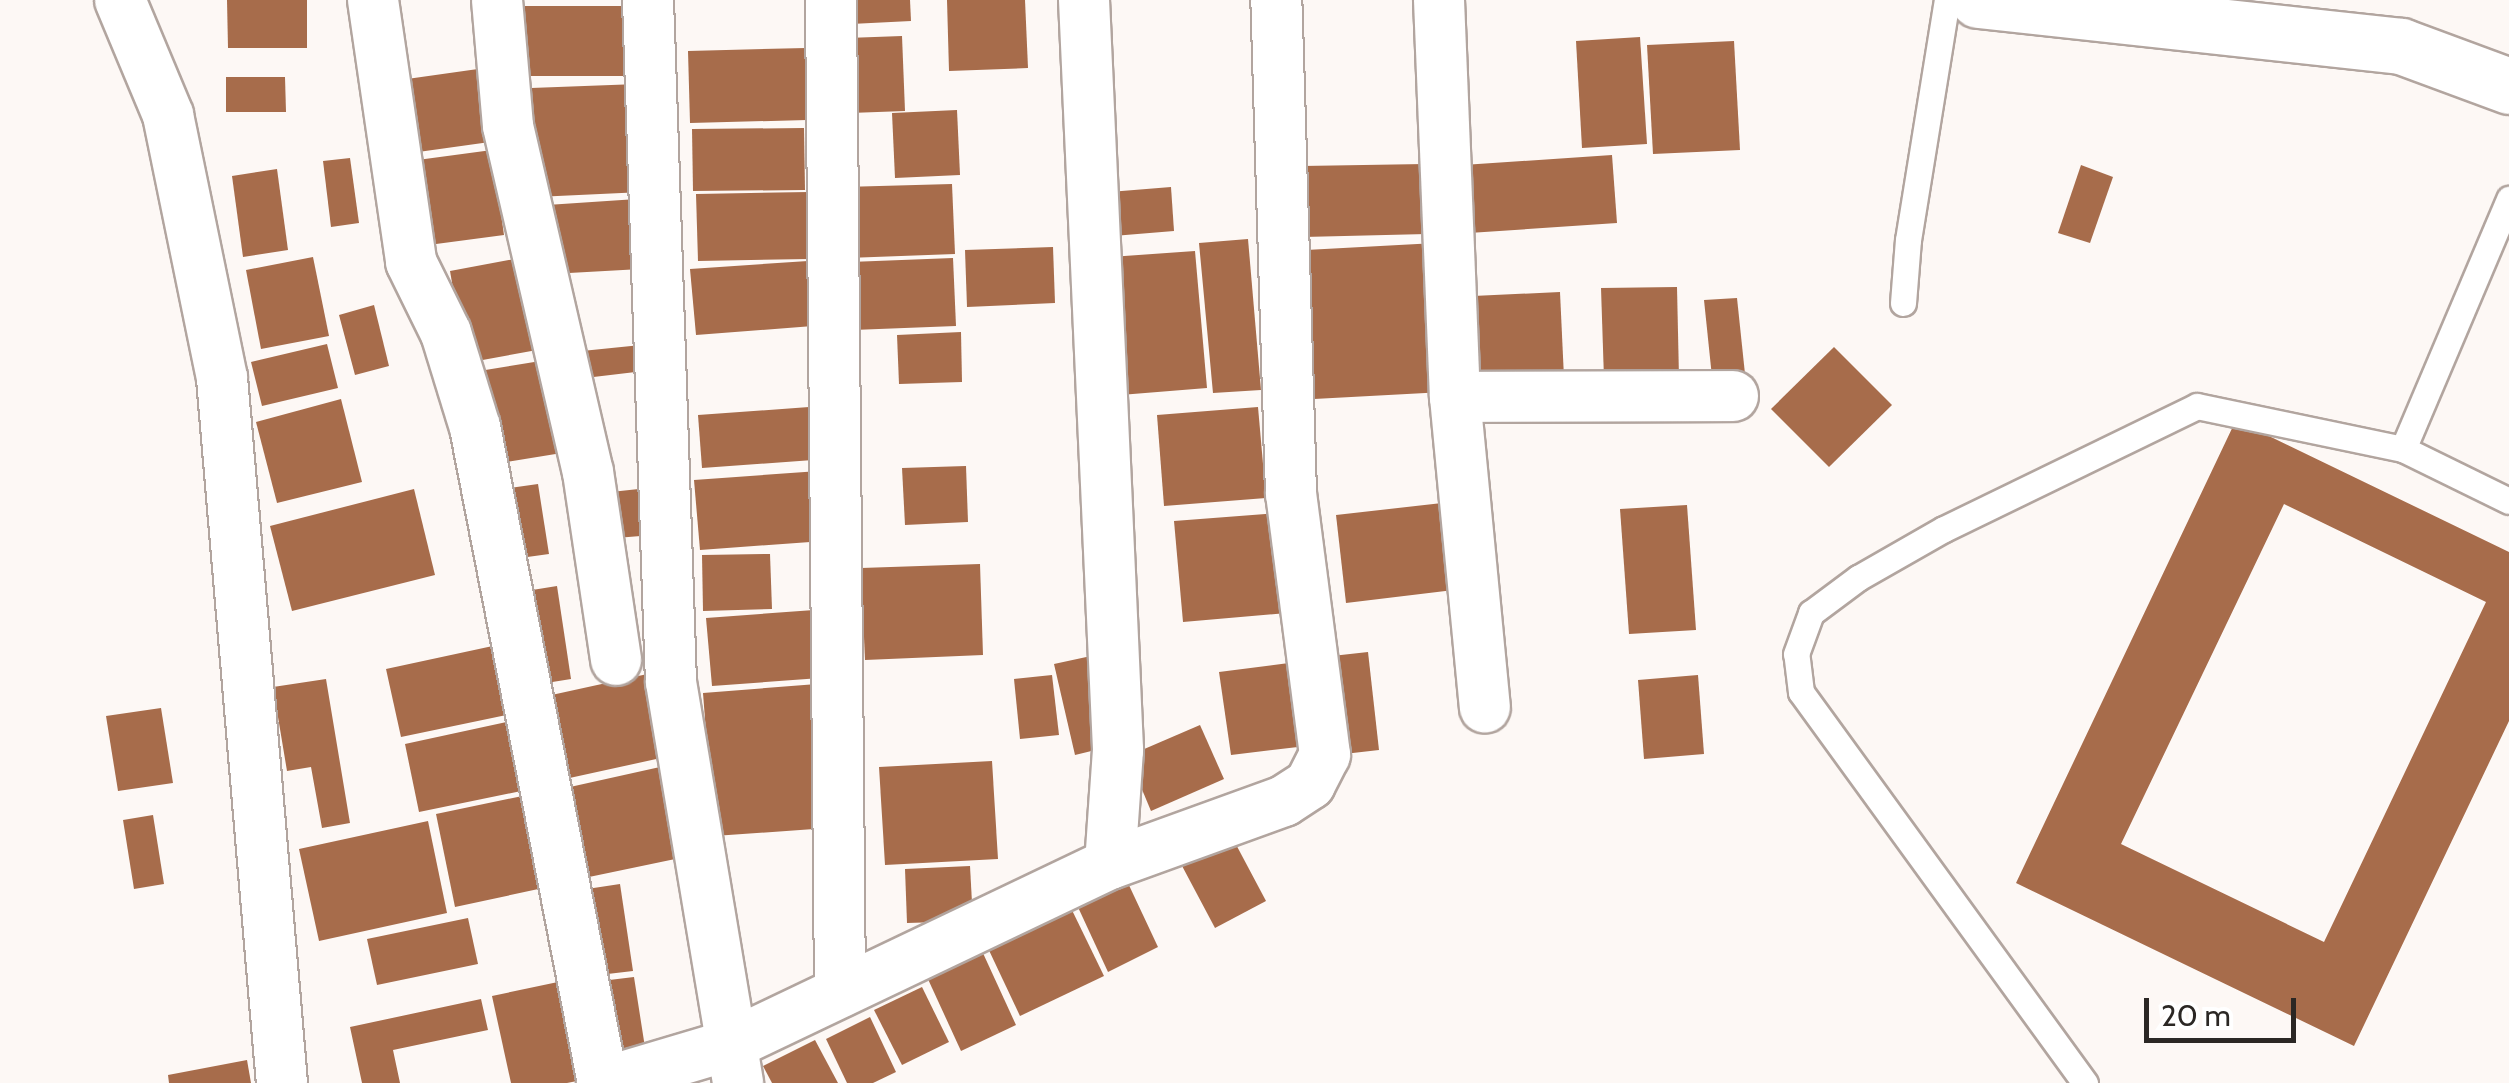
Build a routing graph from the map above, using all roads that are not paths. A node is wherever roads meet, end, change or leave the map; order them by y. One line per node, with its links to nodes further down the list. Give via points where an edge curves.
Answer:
1 (120, 0): 24 (street, via 168,115 222,378)
2 (372, 0): 25 (street, via 411,262 446,334 476,427)
3 (497, 0): 19 (street, via 508,126 584,454)
4 (648, 0): 23 (street, via 671,682)
5 (831, 0): 22 (street)
6 (1084, 0): 21 (street, via 1118,750)
7 (1276, 0): 21 (street, via 1291,494 1325,755 1310,784 1284,801)
8 (1440, 0): 16 (street)
9 (1946, 0): 14 (lane)
10 (1978, 0): 11 (street)
11 (2172, 9): 12 (street, via 2400,46)
12 (2509, 86)
13 (2509, 199): 17 (lane)
14 (1903, 303)
15 (1733, 396): 16 (street)
16 (1455, 397): 20 (street)
17 (2403, 449): 18 (lane); 26 (lane, via 2197,406 1944,529 1858,578 1811,614 1796,654 1801,692)
18 (2509, 501)
19 (616, 660)
20 (1485, 708)
21 (1110, 864): 22 (street)
22 (840, 992): 23 (street)
23 (734, 1064): 25 (street)
24 (282, 1083)
25 (602, 1083)
26 (2086, 1083)

